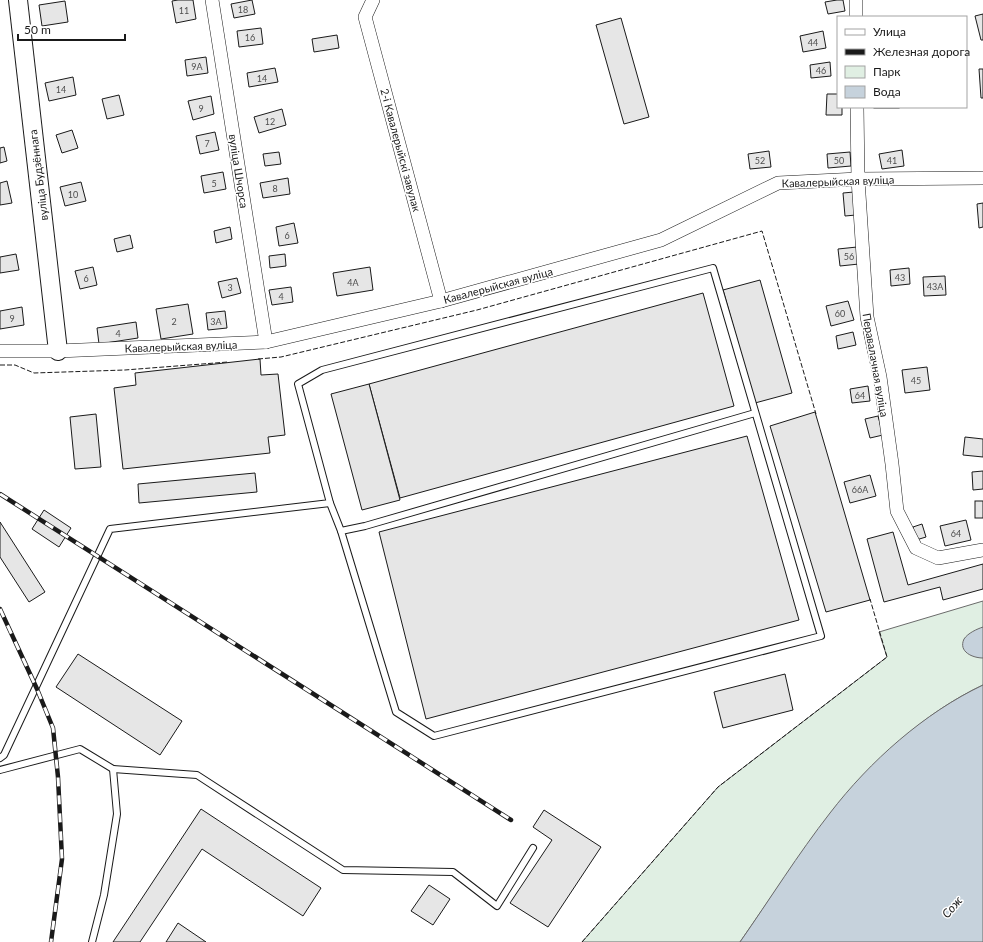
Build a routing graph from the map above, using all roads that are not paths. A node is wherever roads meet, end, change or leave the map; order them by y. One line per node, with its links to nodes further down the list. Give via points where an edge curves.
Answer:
1 (18, 0): 12 (street, вуліца Будзённага)
2 (212, 0): 10 (street, вуліца Шчорса)
3 (372, 0): 9 (street, 2-і Кавалерыйскі завулак, via 365,18)
4 (856, 0): 5 (street)
5 (856, 16)
6 (857, 108): 8 (street, Перавалачная вуліца)
7 (983, 178): 8 (street, Кавалерыйская вуліца)
8 (858, 179): 9 (street, Кавалерыйская вуліца, via 778,183 661,240); 16 (street, Перавалачная вуліца, via 866,317 880,377 896,511 916,548 938,558)
9 (441, 301): 10 (street, Кавалерыйская вуліца)
10 (266, 342): 12 (street, Кавалерыйская вуліца)
11 (0, 351): 12 (street, Кавалерыйская вуліца)
12 (58, 351)
13 (755, 413): 14 (lane, via 713,268 322,370 298,384); 15 (lane, via 373,524); 15 (lane, via 821,636 434,736 396,712)
14 (330, 503): 15 (lane); 17 (lane, via 110,529 4,755)
15 (341, 531)
16 (983, 550)
17 (0, 758)
18 (113, 769): 19 (lane, via 80,749); 20 (lane, via 197,775 343,870 453,872 497,906); 21 (lane, via 117,814 104,895)
19 (0, 770)
20 (533, 848)
21 (92, 942)

